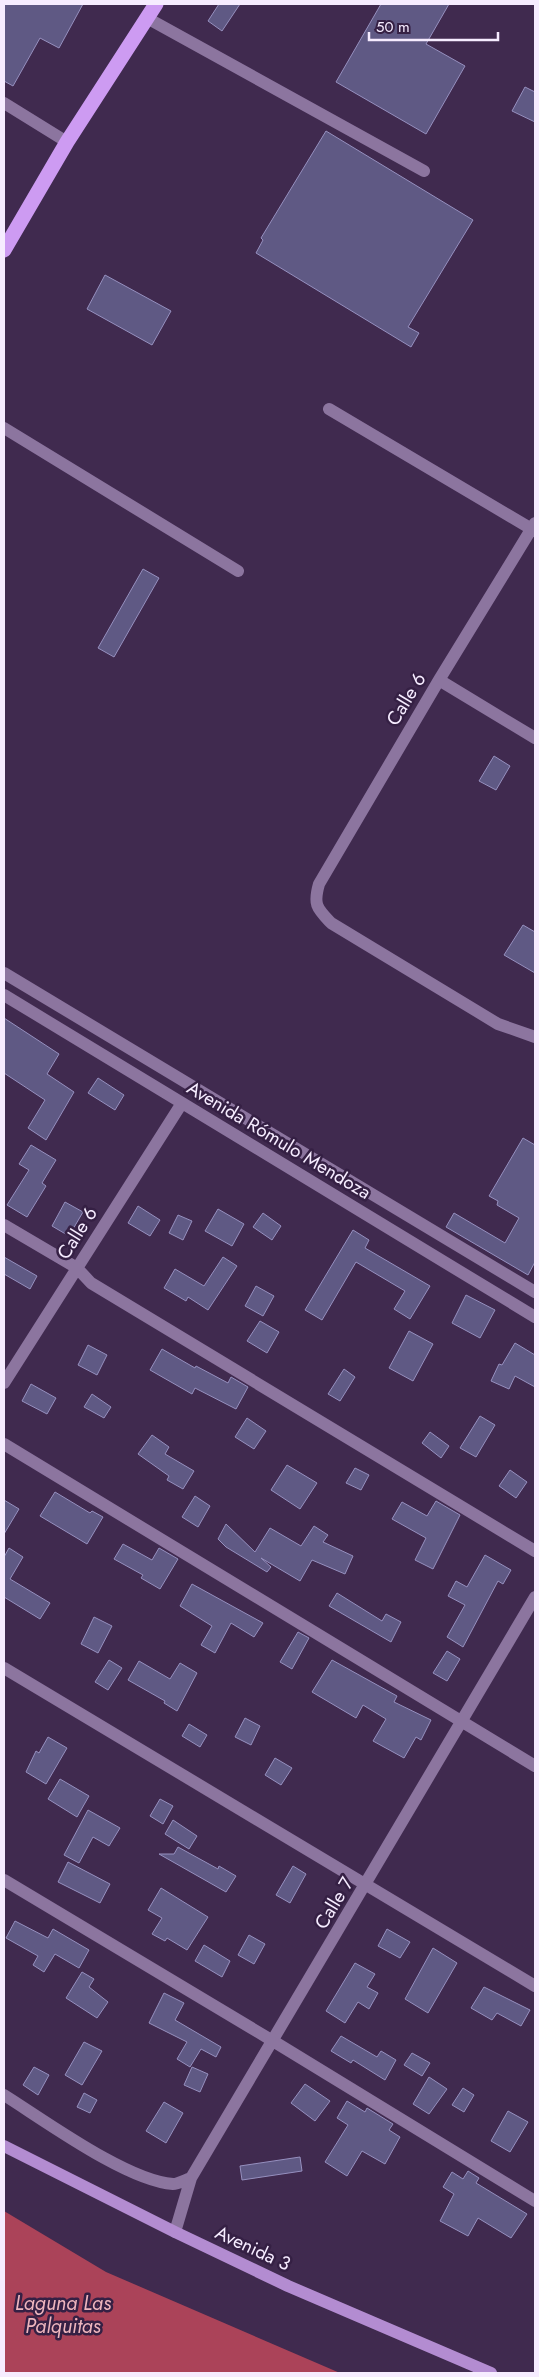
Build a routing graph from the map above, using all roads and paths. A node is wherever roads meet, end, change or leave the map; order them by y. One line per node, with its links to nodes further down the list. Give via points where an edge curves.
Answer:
1 (156, 4): 2 (highway)
2 (147, 18): 4 (highway); 5 (street)
3 (4, 103): 4 (street)
4 (67, 142): 6 (highway)
5 (424, 171)
6 (4, 250)
7 (329, 409): 9 (street)
8 (4, 428): 10 (street)
9 (534, 528): 11 (street, Calle 6)
10 (238, 571)
11 (439, 680): 12 (street); 15 (street, Calle 6, via 319,884 317,908 331,923 498,1024)
12 (535, 738)
13 (4, 973): 19 (street, Avenida Rómulo Mendoza)
14 (4, 995): 16 (street, Avenida Rómulo Mendoza)
15 (535, 1038)
16 (182, 1103): 18 (street, Calle 6); 20 (street, Avenida Rómulo Mendoza)
17 (4, 1225): 18 (street)
18 (77, 1268): 21 (street, Calle 6); 23 (street, via 91,1283)
19 (535, 1292)
20 (535, 1317)
21 (4, 1382)
22 (4, 1444): 26 (street)
23 (535, 1551)
24 (535, 1597): 26 (street, Calle 7)
25 (4, 1668): 29 (street)
26 (462, 1722): 27 (street); 29 (street, Calle 7)
27 (535, 1766)
28 (4, 1880): 31 (street)
29 (366, 1885): 30 (street); 31 (street, Calle 7)
30 (535, 1986)
31 (273, 2041): 34 (street, Calle 7); 35 (street)
32 (4, 2095): 34 (street, via 120,2166 154,2180 175,2184)
33 (4, 2146): 36 (main road, Avenida 3)
34 (191, 2178): 36 (street, Calle 7)
35 (535, 2201)
36 (175, 2232): 37 (main road, Avenida 3, via 288,2286)
37 (491, 2373)

